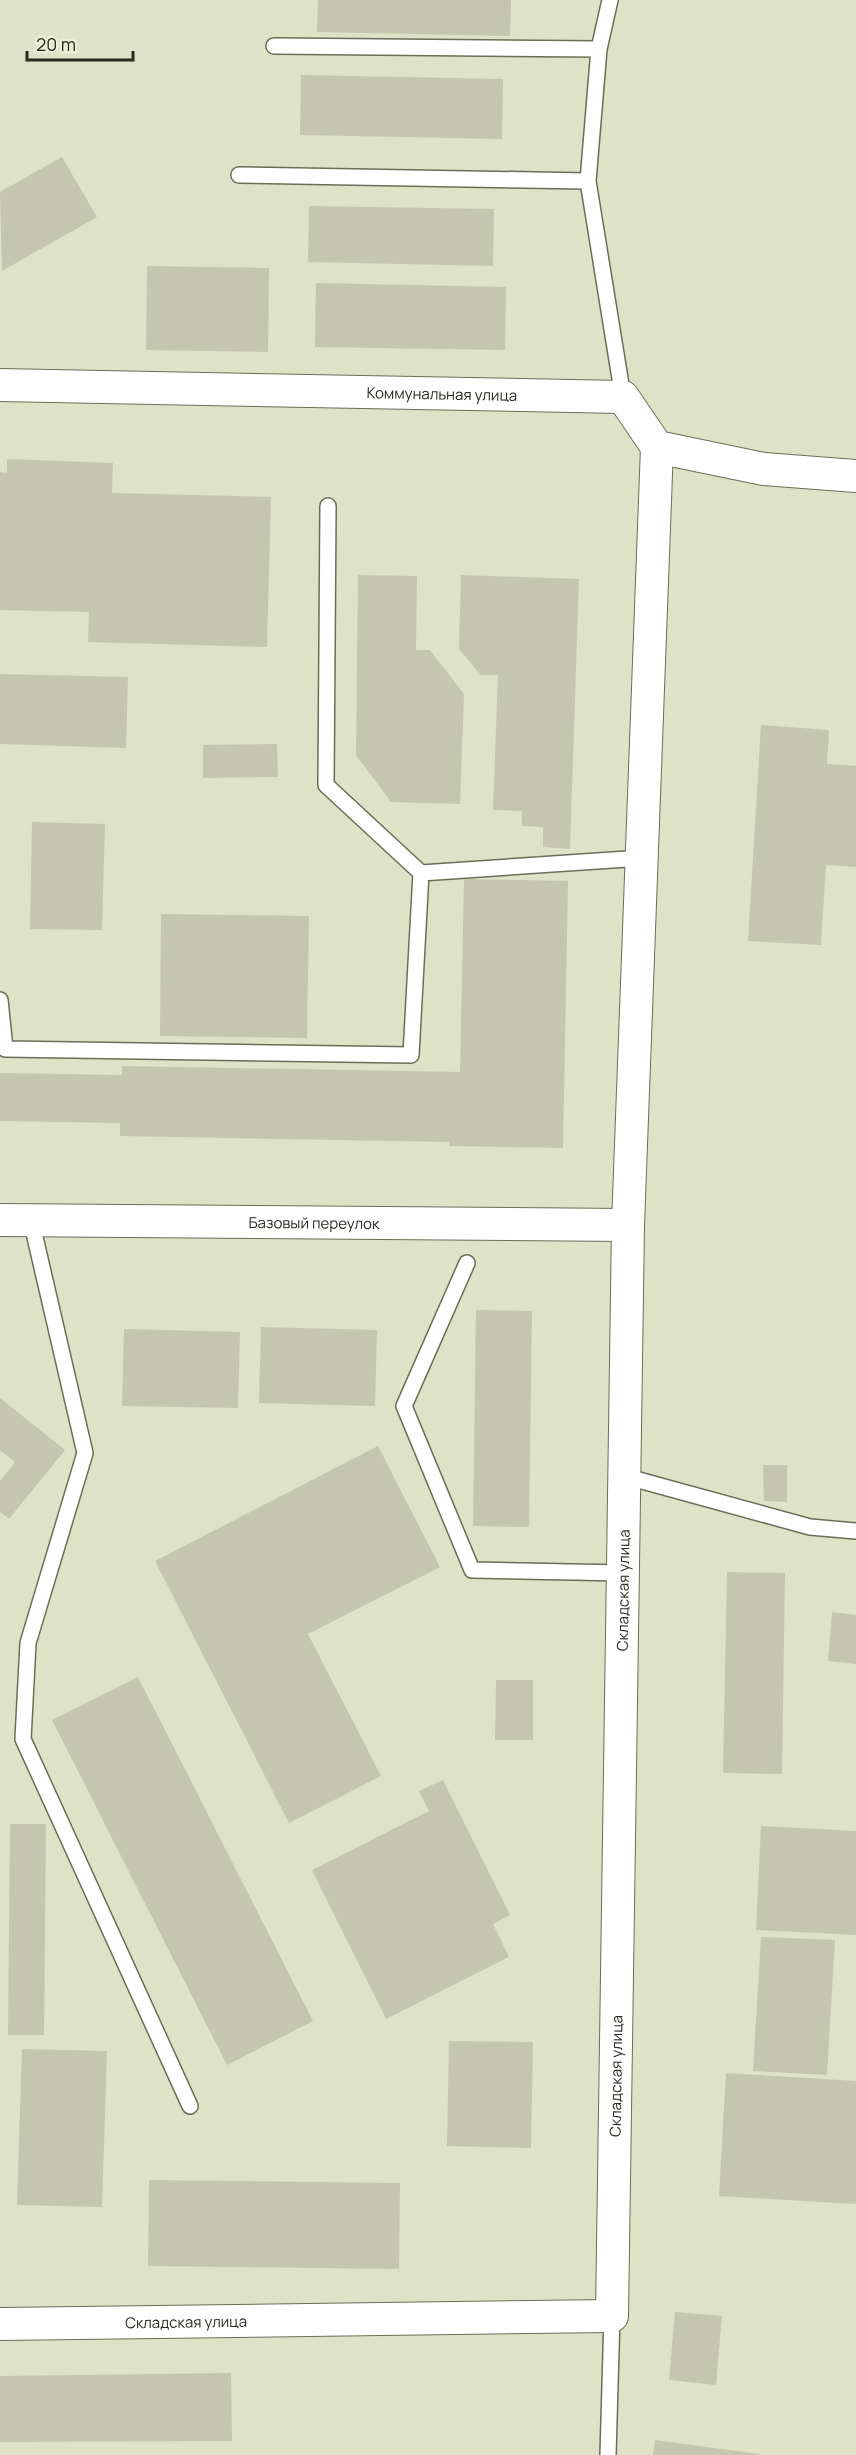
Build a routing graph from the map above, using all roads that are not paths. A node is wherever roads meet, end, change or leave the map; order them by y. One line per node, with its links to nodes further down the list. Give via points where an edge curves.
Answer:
1 (610, 0): 3 (lane)
2 (274, 46): 3 (lane)
3 (600, 49): 5 (lane)
4 (238, 175): 5 (lane)
5 (588, 182): 7 (lane)
6 (0, 385): 7 (street, Коммунальная улица)
7 (623, 397): 8 (street)
8 (657, 447): 9 (street, via 764,469); 11 (street, Складская улица)
9 (856, 476)
10 (328, 506): 12 (lane, via 326,785)
11 (642, 858): 12 (lane); 16 (street, Складская улица)
12 (421, 873): 13 (lane, via 411,1055 5,1049)
13 (0, 1000)
14 (0, 1220): 15 (street, Базовый переулок)
15 (31, 1220): 16 (street, Базовый переулок); 21 (lane, via 85,1453 28,1642 23,1739)
16 (628, 1225): 18 (street, Складская улица)
17 (467, 1263): 20 (lane, via 404,1406 472,1570)
18 (624, 1476): 19 (lane, via 810,1527); 20 (street, Складская улица)
19 (856, 1531)
20 (623, 1573): 22 (street, Складская улица)
21 (190, 2106)
22 (612, 2316): 23 (street, Складская улица); 24 (lane)
23 (0, 2324)
24 (608, 2455)

